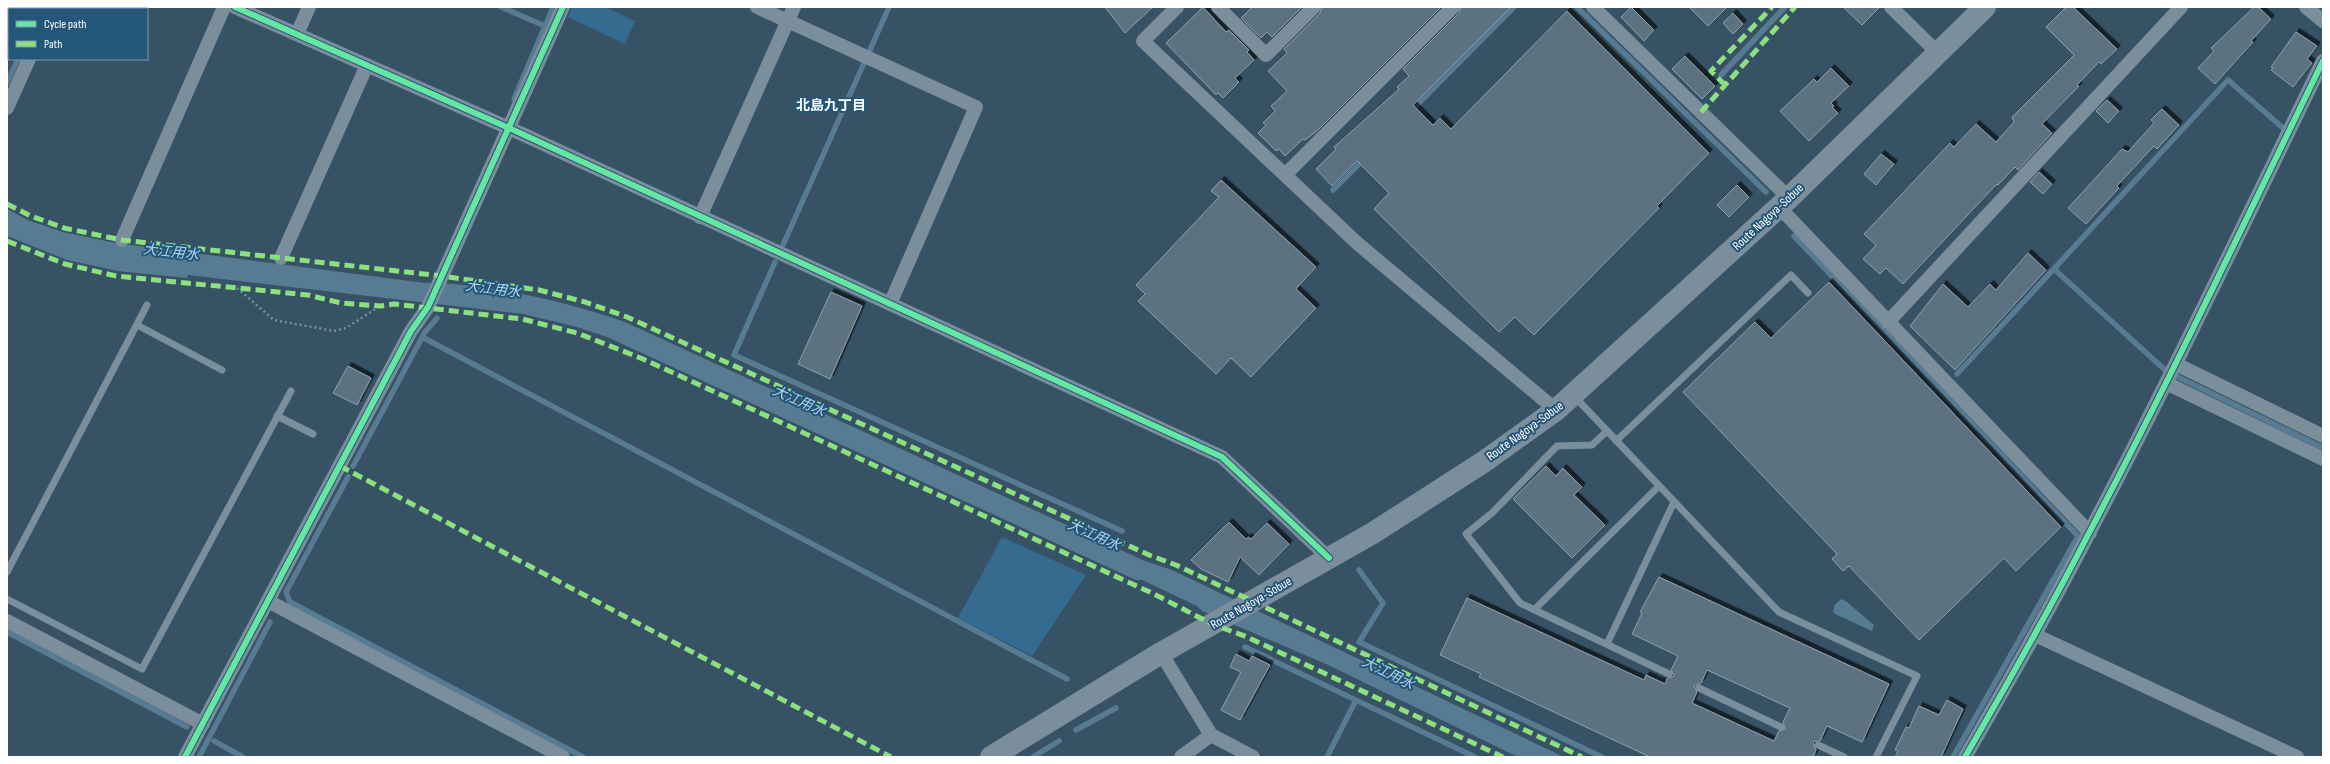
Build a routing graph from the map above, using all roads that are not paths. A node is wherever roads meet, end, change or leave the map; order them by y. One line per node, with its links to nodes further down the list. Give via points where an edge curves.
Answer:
1 (224, 7): 28 (street)
2 (235, 7): 18 (street)
3 (309, 7): 18 (street)
4 (563, 7): 24 (street)
5 (756, 7): 16 (street)
6 (794, 7): 16 (street)
7 (1177, 7): 25 (street, via 1143,41)
8 (1218, 7): 9 (street, via 1266,55)
9 (1314, 7)
10 (1453, 7): 25 (street)
11 (1593, 7): 26 (street)
12 (1891, 7): 19 (street)
13 (1985, 7): 19 (main road, Route Nagoya-Sobue)
14 (2181, 7): 33 (street)
15 (2306, 7): 17 (street)
16 (788, 21): 27 (street); 31 (street, via 976,107)
17 (2323, 21)
18 (297, 34): 22 (street)
19 (1938, 53): 26 (main road, Route Nagoya-Sobue)
20 (29, 60): 23 (street)
21 (2323, 61): 35 (street)
22 (367, 65): 24 (street); 29 (street)
23 (7, 108)
24 (509, 128): 27 (street); 53 (street, via 428,307 411,331)
25 (1285, 175): 40 (street, via 1357,243)
26 (1784, 203): 33 (street); 39 (main road, Route Nagoya-Sobue)
27 (700, 216): 31 (street)
28 (122, 240)
29 (281, 258)
30 (1808, 293): 45 (lane, via 1791,275)
31 (890, 304): 50 (street, via 1222,457)
32 (147, 305): 34 (lane)
33 (1888, 322): 49 (street)
34 (137, 325): 36 (lane); 51 (lane)
35 (2176, 364): 37 (street); 44 (street)
36 (222, 370)
37 (2166, 383): 46 (street); 49 (street)
38 (291, 391): 41 (lane)
39 (1572, 395): 40 (main road, Route Nagoya-Sobue); 42 (lane)
40 (1556, 410): 50 (main road, Route Nagoya-Sobue, via 1485,461 1374,533)
41 (277, 416): 43 (lane); 52 (lane, via 142,669)
42 (1607, 431): 45 (lane); 54 (lane, via 1592,445 1557,446 1492,513 1466,534 1520,603)
43 (313, 434)
44 (2323, 436)
45 (1616, 441): 47 (lane)
46 (2323, 459)
47 (1659, 486): 48 (lane); 54 (lane)
48 (1674, 502): 57 (lane); 71 (lane, via 1779,612 1917,676)
49 (2090, 533): 56 (street)
50 (1329, 558): 58 (main road, Route Nagoya-Sobue)
51 (7, 572)
52 (7, 599)
53 (268, 601): 61 (street); 67 (street)
54 (1534, 610): 57 (lane)
55 (7, 621): 61 (street)
56 (2035, 635): 72 (street); 73 (street)
57 (1607, 644): 59 (lane)
58 (1161, 654): 63 (street); 68 (main road, Route Nagoya-Sobue)
59 (1669, 674)
60 (1698, 688): 62 (lane)
61 (203, 724): 66 (street)
62 (1781, 727)
63 (1211, 735): 65 (street); 69 (street)
64 (1818, 745): 70 (lane)
65 (1190, 754)
66 (185, 757)
67 (563, 757)
68 (991, 757)
69 (1253, 757)
70 (1844, 757)
71 (1876, 757)
72 (1965, 757)
73 (2297, 757)

